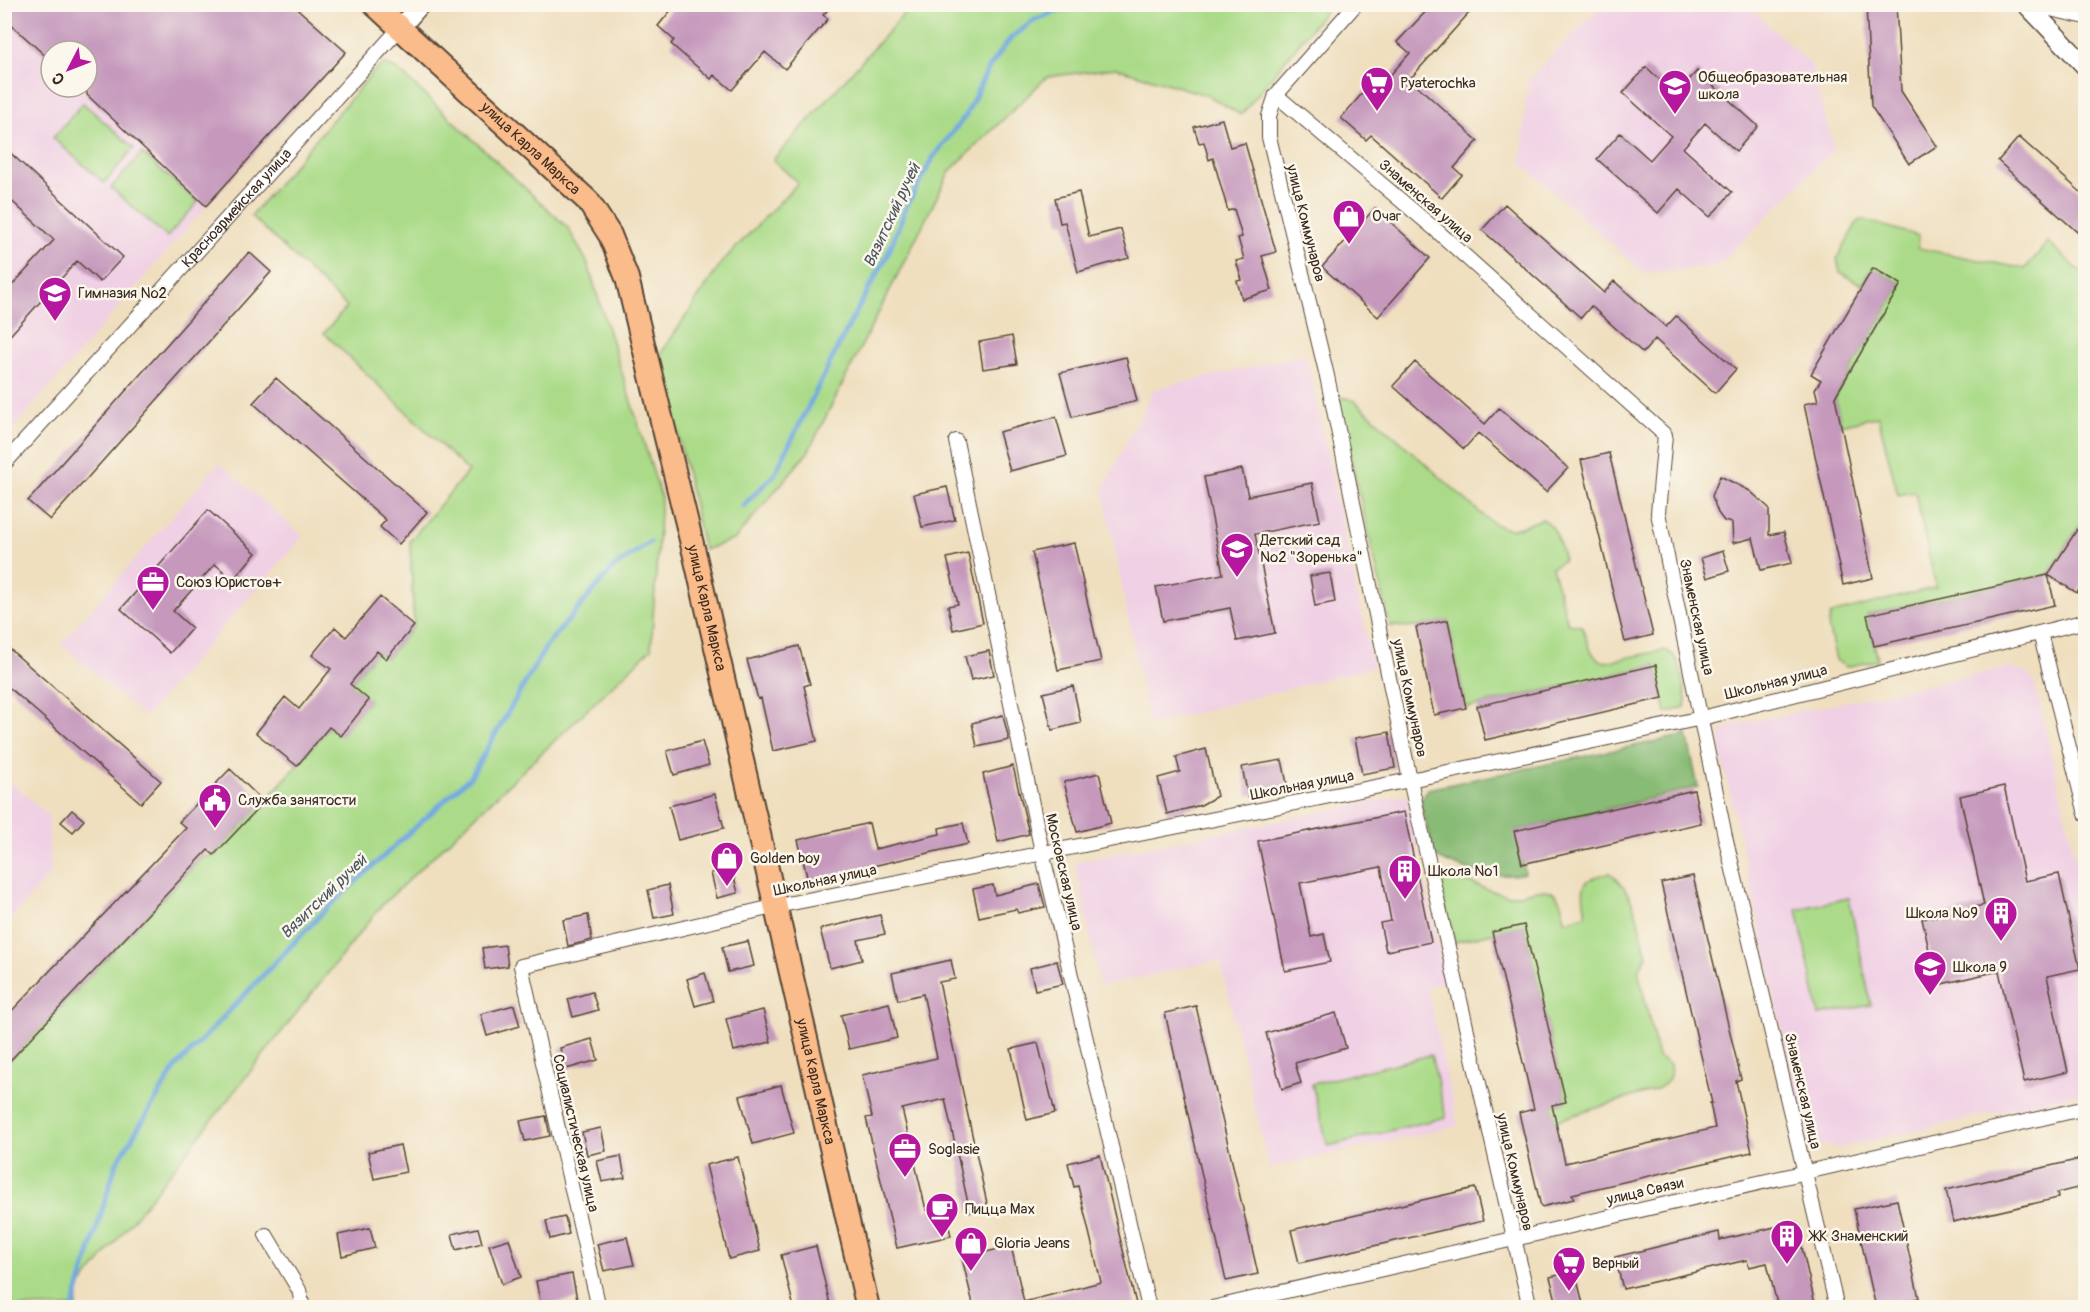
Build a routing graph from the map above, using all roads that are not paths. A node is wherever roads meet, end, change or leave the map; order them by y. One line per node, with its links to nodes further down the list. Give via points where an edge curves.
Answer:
1 (374, 4): 6 (main road, улица Карла Маркса)
2 (421, 4): 6 (street, Красноармейская улица)
3 (1356, 4): 8 (street)
4 (2027, 4): 5 (street); 7 (street)
5 (2085, 17)
6 (400, 28): 10 (street, Красноармейская улица); 17 (main road, улица Карла Маркса, via 588,201 610,235 627,278)
7 (2085, 67)
8 (1276, 95): 13 (street, Знаменская улица, via 1436,230 1665,435 1658,513); 14 (street, улица Коммунаров, via 1269,116 1269,137 1327,376)
9 (956, 441): 16 (street, Московская улица)
10 (4, 464)
11 (2085, 621): 12 (street, Школьная улица)
12 (2040, 633): 13 (street, Школьная улица); 15 (street)
13 (1702, 718): 14 (street, Школьная улица); 20 (street, Знаменская улица, via 1725,836)
14 (1410, 780): 16 (street, Школьная улица); 22 (street, улица Коммунаров)
15 (2085, 814)
16 (1042, 852): 17 (street, Школьная улица); 26 (street, Московская улица)
17 (777, 906): 18 (street, Школьная улица); 25 (main road, улица Карла Маркса)
18 (521, 966): 24 (street, Социалистическая улица)
19 (2085, 1108): 20 (street, улица Связи)
20 (1805, 1171): 22 (street, улица Связи); 29 (street, Знаменская улица)
21 (266, 1235): 23 (street, via 299,1290)
22 (1514, 1240): 27 (street, улица Связи); 28 (street, улица Коммунаров)
23 (303, 1308)
24 (599, 1308)
25 (868, 1308)
26 (1149, 1308)
27 (1212, 1308)
28 (1530, 1308)
29 (1837, 1308)

